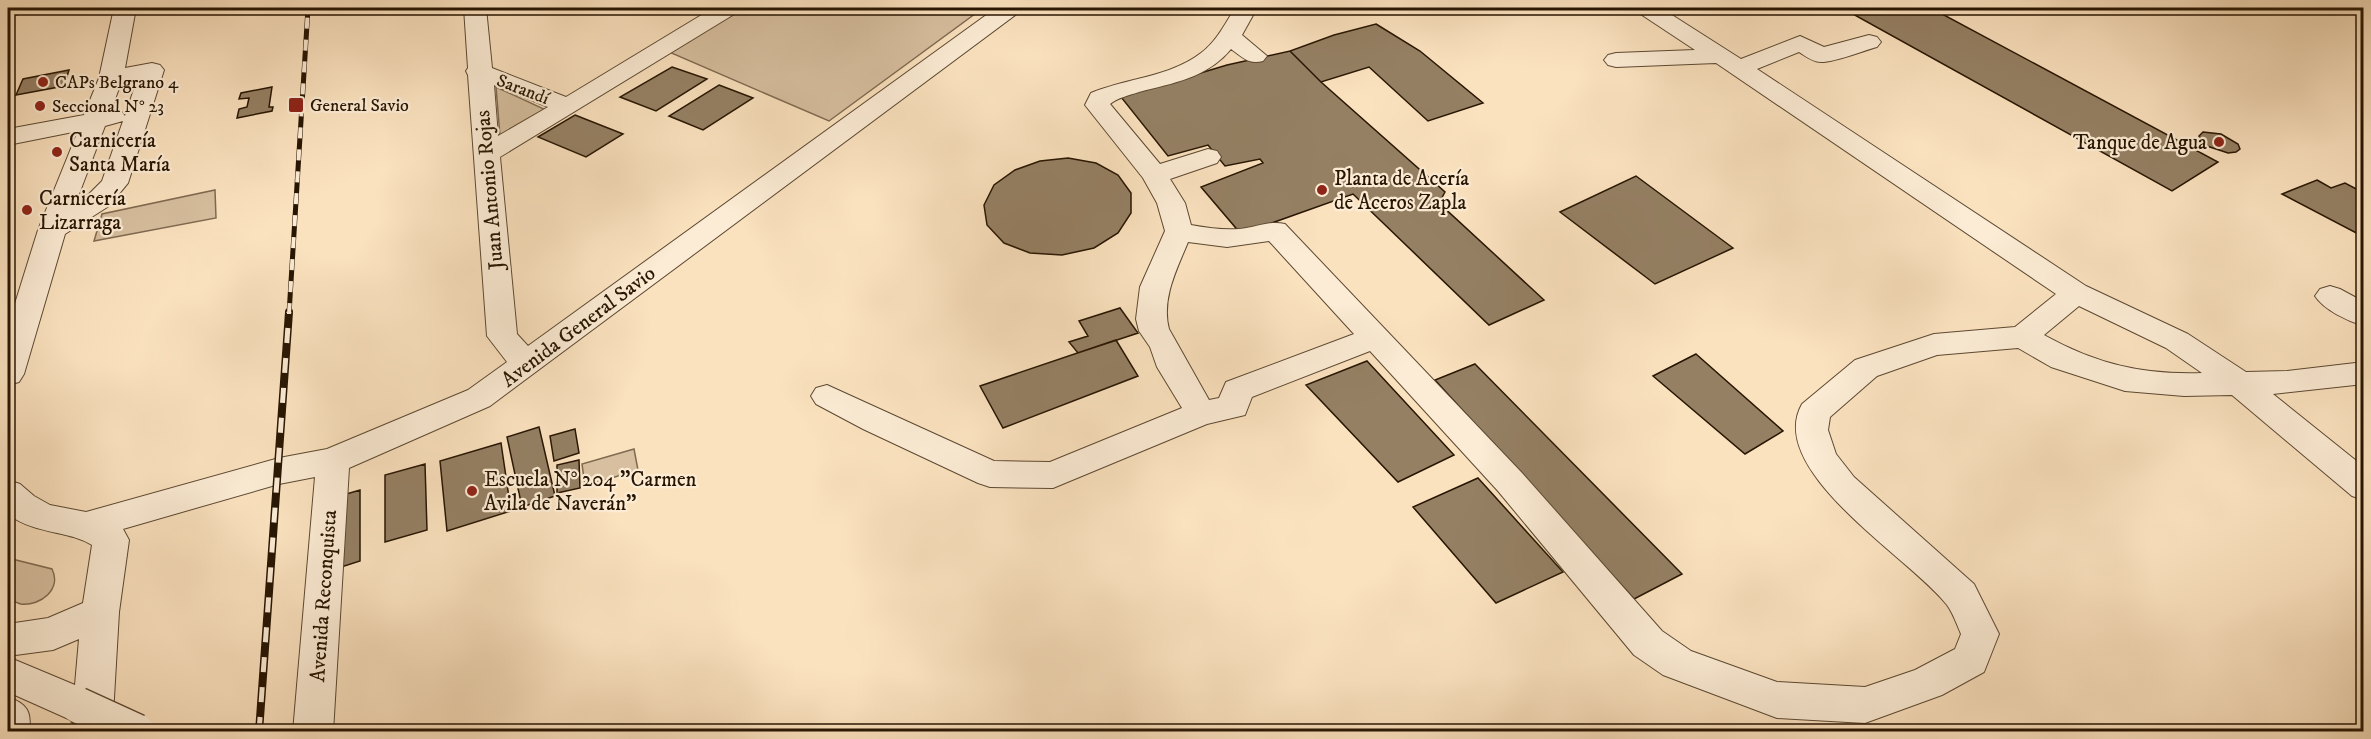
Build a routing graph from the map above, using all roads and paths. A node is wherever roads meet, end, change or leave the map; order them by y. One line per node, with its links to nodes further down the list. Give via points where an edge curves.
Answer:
1 (17, 8): 8 (street)
2 (125, 8): 15 (street)
3 (475, 8): 14 (street, Juan Antonio Rojas)
4 (728, 8): 16 (street)
5 (1010, 8): 30 (street, Avenida General Savio)
6 (1246, 8): 9 (street)
7 (1647, 8): 13 (street)
8 (8, 9)
9 (1229, 37): 11 (street); 22 (street, via 1211,57 1194,68 1100,98 1097,105)
10 (1869, 42): 13 (street, via 1821,55 1800,43)
11 (1256, 56)
12 (1616, 60): 13 (street)
13 (1729, 62): 25 (street)
14 (478, 71): 16 (street, Sarandí); 20 (street, Juan Antonio Rojas)
15 (111, 78): 17 (street, via 152,70); 18 (street)
16 (568, 106): 20 (street)
17 (138, 112): 18 (street); 23 (street, via 115,183 99,200)
18 (96, 120): 19 (street); 23 (street)
19 (8, 137)
20 (486, 154): 30 (street, Juan Antonio Rojas, via 502,336)
21 (1208, 157): 22 (street)
22 (1155, 175): 24 (street, via 1171,203)
23 (52, 230): 32 (street)
24 (1179, 231): 29 (street, via 1224,240 1256,237 1275,230); 35 (street, via 1155,287 1151,319 1154,332)
25 (2076, 293): 28 (street); 33 (street, via 2177,341)
26 (2330, 296): 27 (street)
27 (2364, 316)
28 (2023, 337): 29 (street, via 1934,345 1866,368 1814,412 1811,430 1821,459 1842,486 1961,595 1980,634 1970,660 1928,683 1865,705 1777,700 1677,663 1648,643 1510,482); 33 (street, via 2062,359 2125,380 2184,386)
29 (1374, 338): 35 (street, via 1237,390 1234,407)
30 (526, 364): 36 (street, Avenida General Savio, via 479,398)
31 (2364, 373): 33 (street)
32 (8, 374)
33 (2239, 383): 37 (street)
34 (827, 396): 35 (street, via 990,474 1053,475)
35 (1201, 413)
36 (333, 461): 39 (street, Avenida General Savio, via 279,471); 47 (street, Avenida Reconquista)
37 (2364, 487)
38 (8, 493): 39 (street, via 21,507 48,519)
39 (87, 526): 40 (street, via 102,531 111,540)
40 (100, 612): 41 (street, via 53,634); 44 (street)
41 (8, 640)
42 (8, 674): 44 (street)
43 (8, 715): 45 (street)
44 (85, 718): 46 (street, bridge)
45 (9, 732)
46 (137, 732)
47 (313, 732)

